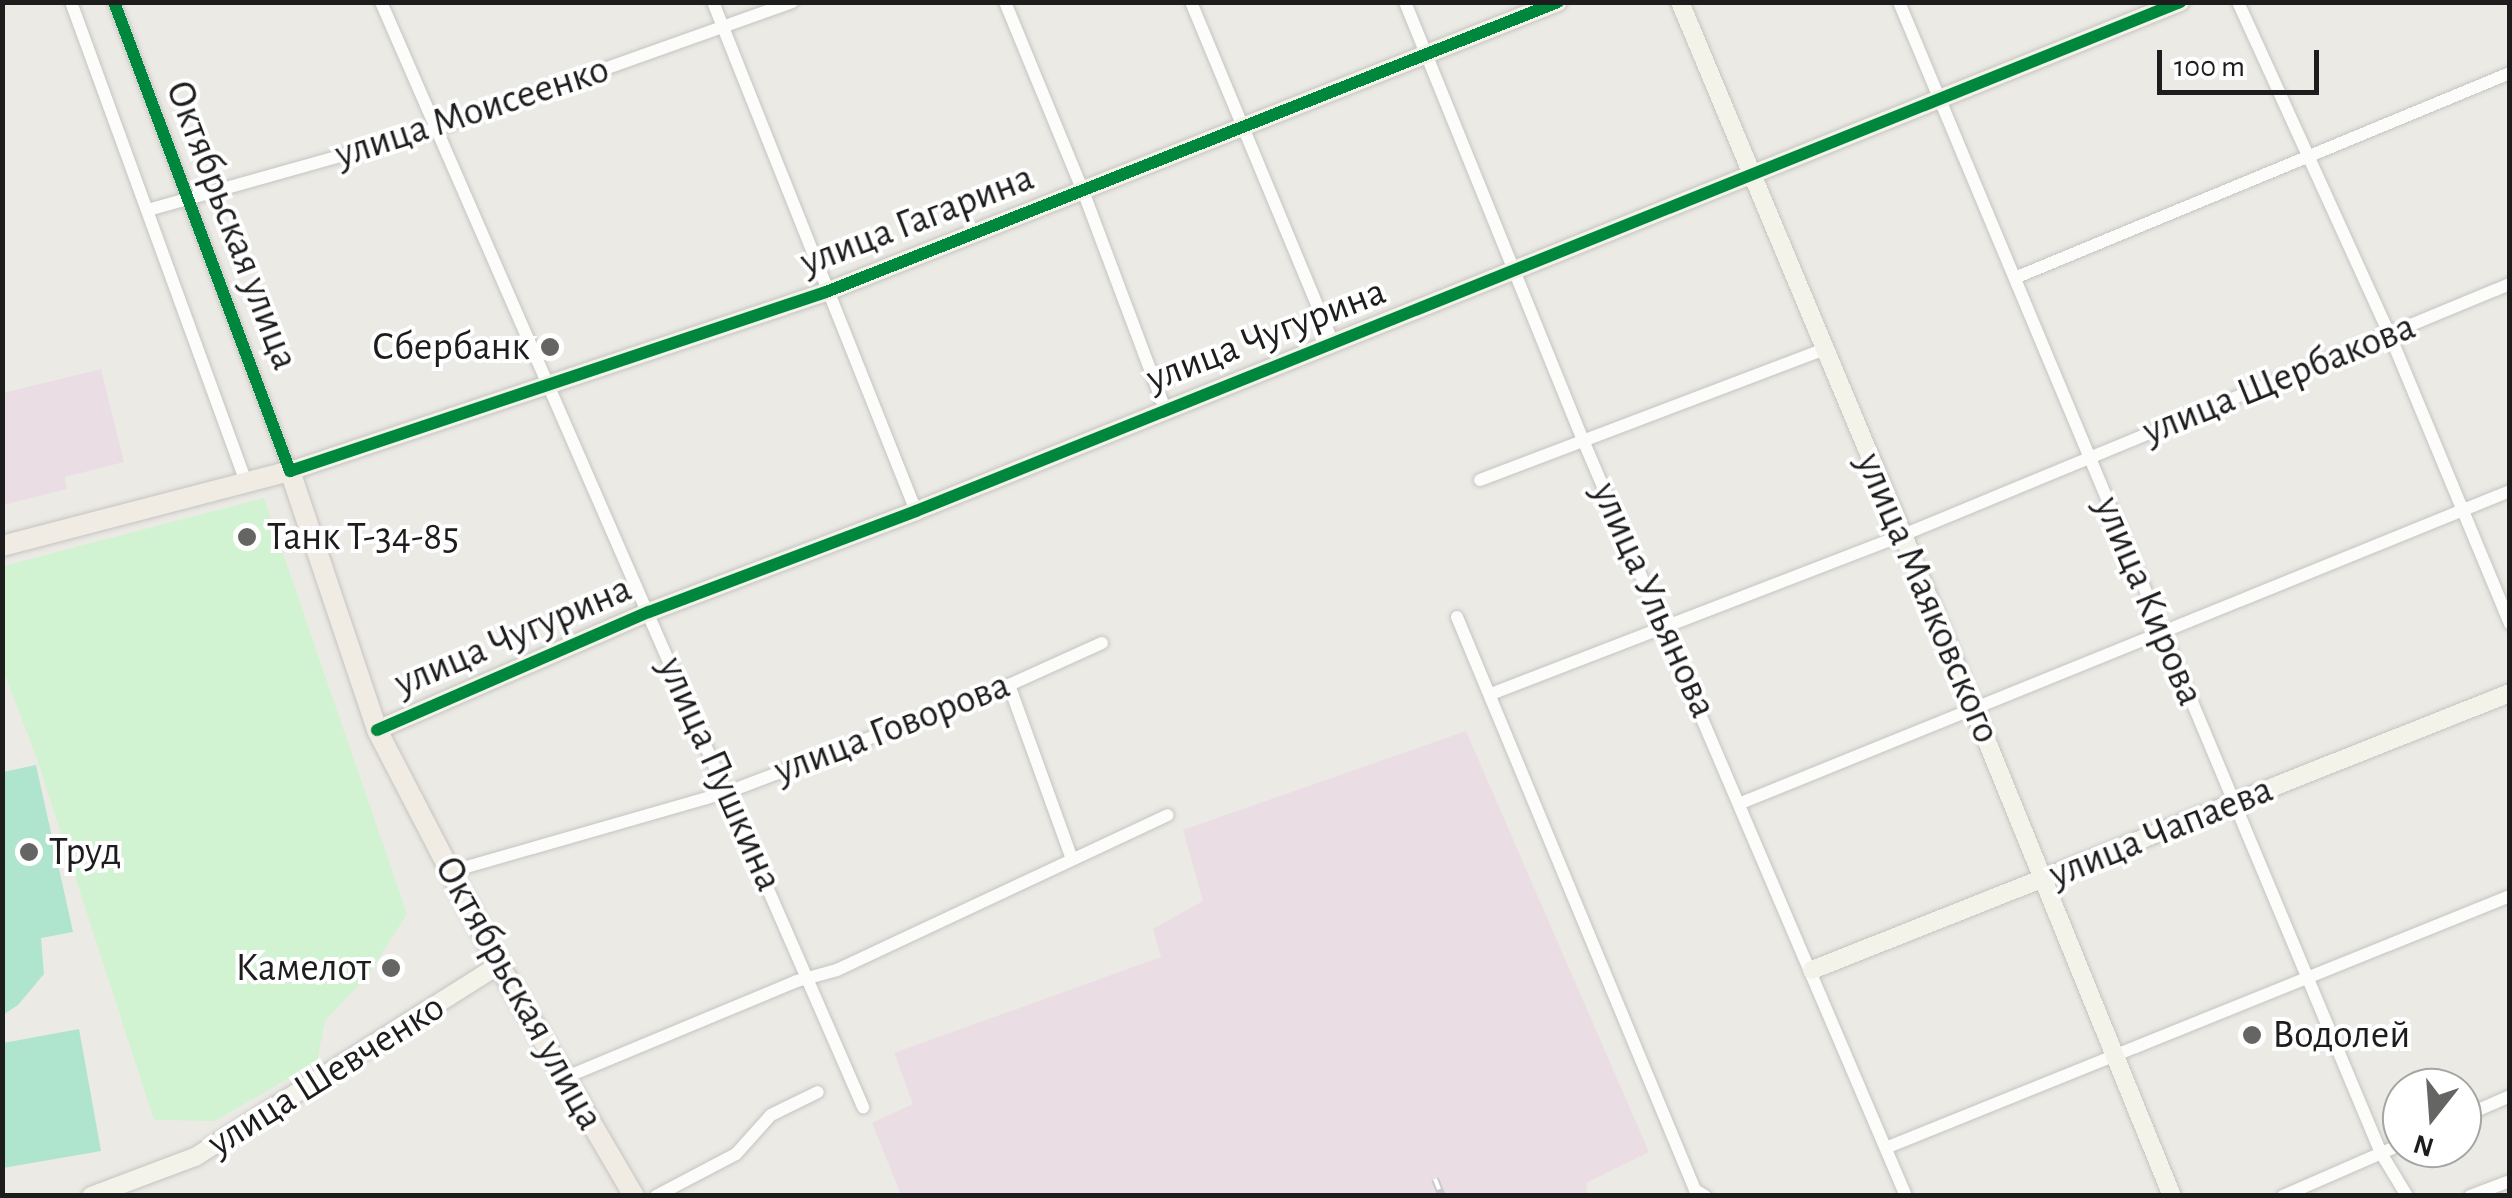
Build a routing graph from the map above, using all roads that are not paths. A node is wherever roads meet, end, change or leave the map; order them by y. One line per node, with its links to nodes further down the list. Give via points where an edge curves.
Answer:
1 (71, 2): 24 (street, Октябрьская улица)
2 (114, 2): 23 (street, Октябрьская улица)
3 (380, 2): 19 (street, улица Пушкина)
4 (713, 2): 14 (street)
5 (792, 2): 14 (street, улица Моисеенко)
6 (1005, 2): 22 (street)
7 (1191, 2): 18 (street)
8 (1405, 2): 15 (street, улица Ульянова)
9 (1558, 2): 15 (street, улица Гагарина)
10 (1680, 2): 21 (street, улица Маяковского)
11 (1899, 2): 17 (street, улица Кирова)
12 (2180, 2): 17 (street, улица Чугурина)
13 (2238, 2): 20 (street)
14 (723, 28): 19 (street, улица Моисеенко); 28 (street)
15 (1427, 55): 18 (street, улица Гагарина); 25 (street, улица Ульянова)
16 (2510, 73): 20 (street)
17 (1940, 100): 21 (street, улица Чугурина); 26 (street, улица Кирова)
18 (1242, 128): 22 (street, улица Гагарина); 30 (street)
19 (436, 129): 23 (street, улица Моисеенко); 32 (street, улица Пушкина)
20 (2308, 156): 26 (street); 29 (street)
21 (1755, 176): 25 (street, улица Чугурина); 31 (street, улица Маяковского)
22 (1083, 191): 28 (street, улица Гагарина); 33 (street)
23 (187, 199): 24 (street, улица Моисеенко); 36 (street, Октябрьская улица)
24 (148, 210): 38 (street, Октябрьская улица)
25 (1517, 272): 30 (street, улица Чугурина); 34 (street, улица Ульянова)
26 (2017, 277): 35 (street, улица Кирова)
27 (2510, 284): 29 (street, улица Щербакова)
28 (826, 292): 32 (street, улица Гагарина); 41 (street)
29 (2389, 333): 35 (street, улица Щербакова); 40 (street)
30 (1333, 342): 33 (street, улица Чугурина)
31 (1822, 350): 34 (street); 42 (street, улица Маяковского)
32 (549, 385): 36 (street, улица Гагарина); 44 (street, улица Пушкина)
33 (1165, 409): 41 (street, улица Чугурина)
34 (1584, 440): 37 (street); 47 (street, улица Ульянова)
35 (2089, 458): 42 (street, улица Щербакова); 48 (street, улица Кирова)
36 (290, 471): 38 (main road, улица Гагарина); 54 (main road, Октябрьская улица)
37 (1480, 480)
38 (246, 482): 43 (main road, улица Гагарина)
39 (2510, 491): 40 (street)
40 (2462, 510): 46 (street); 48 (street)
41 (916, 511): 44 (street, улица Чугурина)
42 (1903, 535): 47 (street, улица Щербакова); 53 (street, улица Маяковского)
43 (2, 546)
44 (649, 612): 54 (street, улица Чугурина); 55 (street, улица Пушкина)
45 (1457, 617): 51 (street)
46 (2510, 624)
47 (1666, 626): 51 (street, улица Щербакова); 57 (street, улица Ульянова)
48 (2162, 632): 53 (street); 56 (street, улица Кирова)
49 (1102, 642): 50 (street, улица Говорова)
50 (1008, 685): 55 (street, улица Говорова); 59 (street)
51 (1491, 694): 79 (street, via 1695,1190)
52 (2510, 694): 56 (street, улица Чапаева)
53 (1974, 708): 57 (street); 61 (street, улица Маяковского)
54 (377, 730): 60 (main road, Октябрьская улица)
55 (728, 792): 60 (street, улица Говорова); 65 (street, улица Пушкина)
56 (2234, 803): 61 (street, улица Чапаева); 66 (street, улица Кирова)
57 (1742, 804): 64 (street, улица Ульянова)
58 (1168, 815): 59 (street)
59 (1072, 860): 65 (street)
60 (449, 872): 63 (main road, Октябрьская улица)
61 (2044, 878): 64 (street, улица Чапаева); 67 (street, улица Маяковского)
62 (2510, 896): 66 (street)
63 (500, 965): 68 (main road, Октябрьская улица); 76 (street, улица Шевченко, via 195,1157)
64 (1812, 970): 73 (street, улица Ульянова)
65 (809, 978): 68 (street); 71 (street, улица Пушкина)
66 (2308, 978): 67 (street); 74 (street, улица Кирова)
67 (2116, 1056): 73 (street); 81 (street, улица Маяковского)
68 (564, 1078): 77 (main road, Октябрьская улица)
69 (818, 1092): 78 (street, via 772,1115 736,1154)
70 (2510, 1096): 72 (street)
71 (863, 1107)
72 (2482, 1108)
73 (1888, 1147): 80 (street, улица Ульянова)
74 (2381, 1153): 82 (street); 83 (street, улица Кирова)
75 (2510, 1180): 84 (street)
76 (92, 1196)
77 (634, 1196)
78 (656, 1196)
79 (1705, 1196)
80 (1906, 1196)
81 (2172, 1196)
82 (2283, 1196)
83 (2406, 1196)
84 (2470, 1196)

